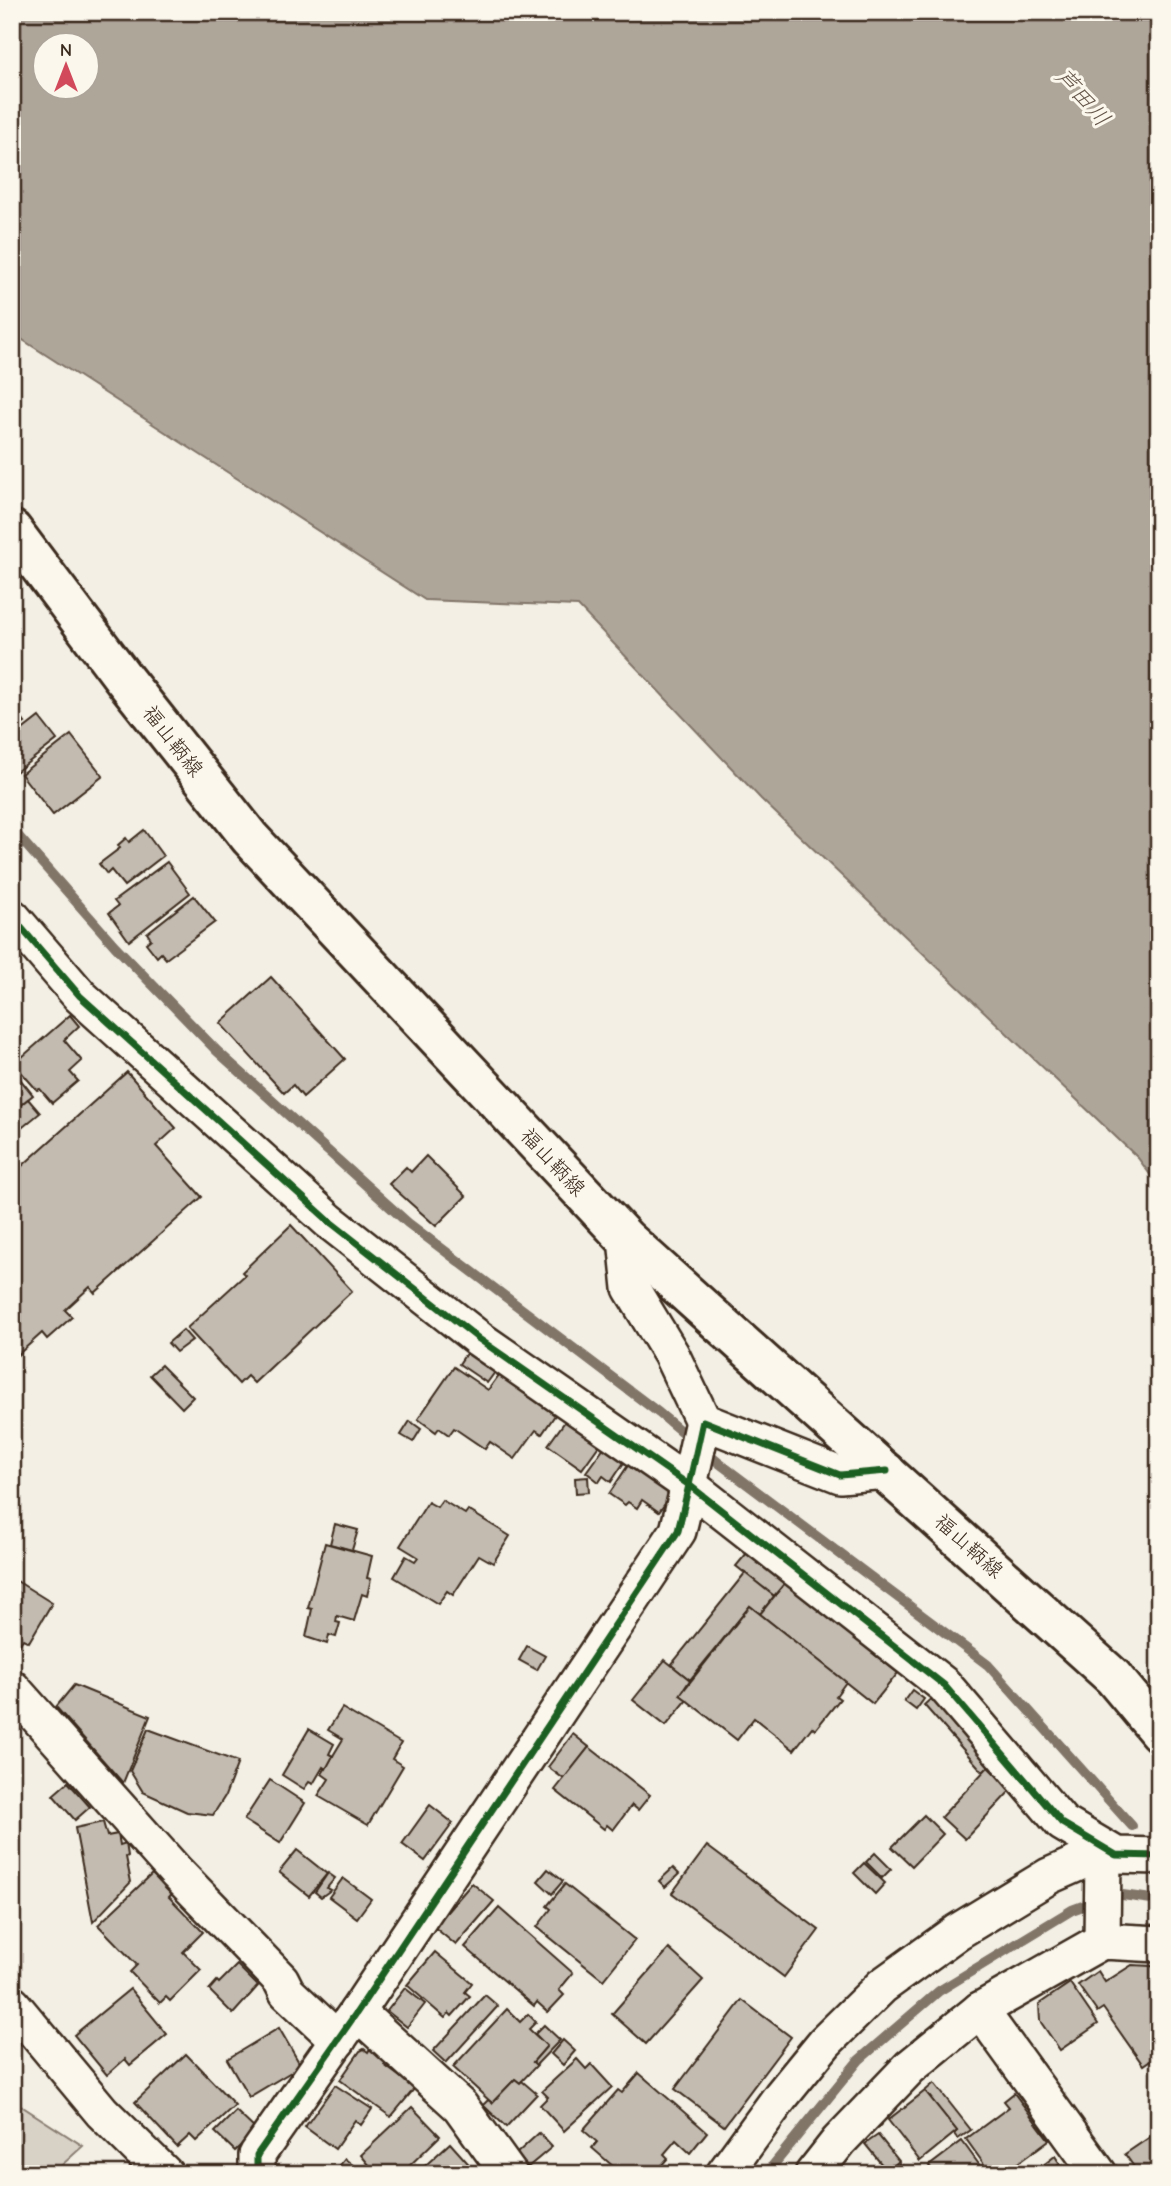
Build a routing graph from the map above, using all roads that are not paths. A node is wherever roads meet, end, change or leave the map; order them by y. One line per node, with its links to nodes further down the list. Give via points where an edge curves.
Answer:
1 (12, 530): 3 (main road, 福山鞆線, via 250,838)
2 (12, 916): 6 (street, via 80,996 329,1220 479,1339)
3 (625, 1238): 4 (street, via 631,1288 671,1354); 5 (main road, 福山鞆線)
4 (701, 1428): 5 (street, via 840,1475); 6 (street)
5 (887, 1471): 8 (main road, 福山鞆線, via 1112,1676)
6 (690, 1480): 10 (street, via 944,1685 1062,1824); 15 (street, via 678,1531)
7 (12, 1688): 15 (street, via 288,1992)
8 (1159, 1732)
9 (1159, 1856): 10 (street)
10 (1107, 1862): 11 (street); 19 (street, via 1083,1861 1049,1876 957,1932 882,1986 825,2042)
11 (1102, 1933): 12 (street); 14 (street)
12 (1159, 1944)
13 (12, 2004): 17 (street, via 102,2112)
14 (979, 2010): 20 (street, via 911,2067); 21 (street)
15 (347, 2026): 16 (street); 18 (street, via 460,2106)
16 (248, 2167)
17 (165, 2174)
18 (509, 2174)
19 (724, 2174)
20 (813, 2174)
21 (1099, 2174)

